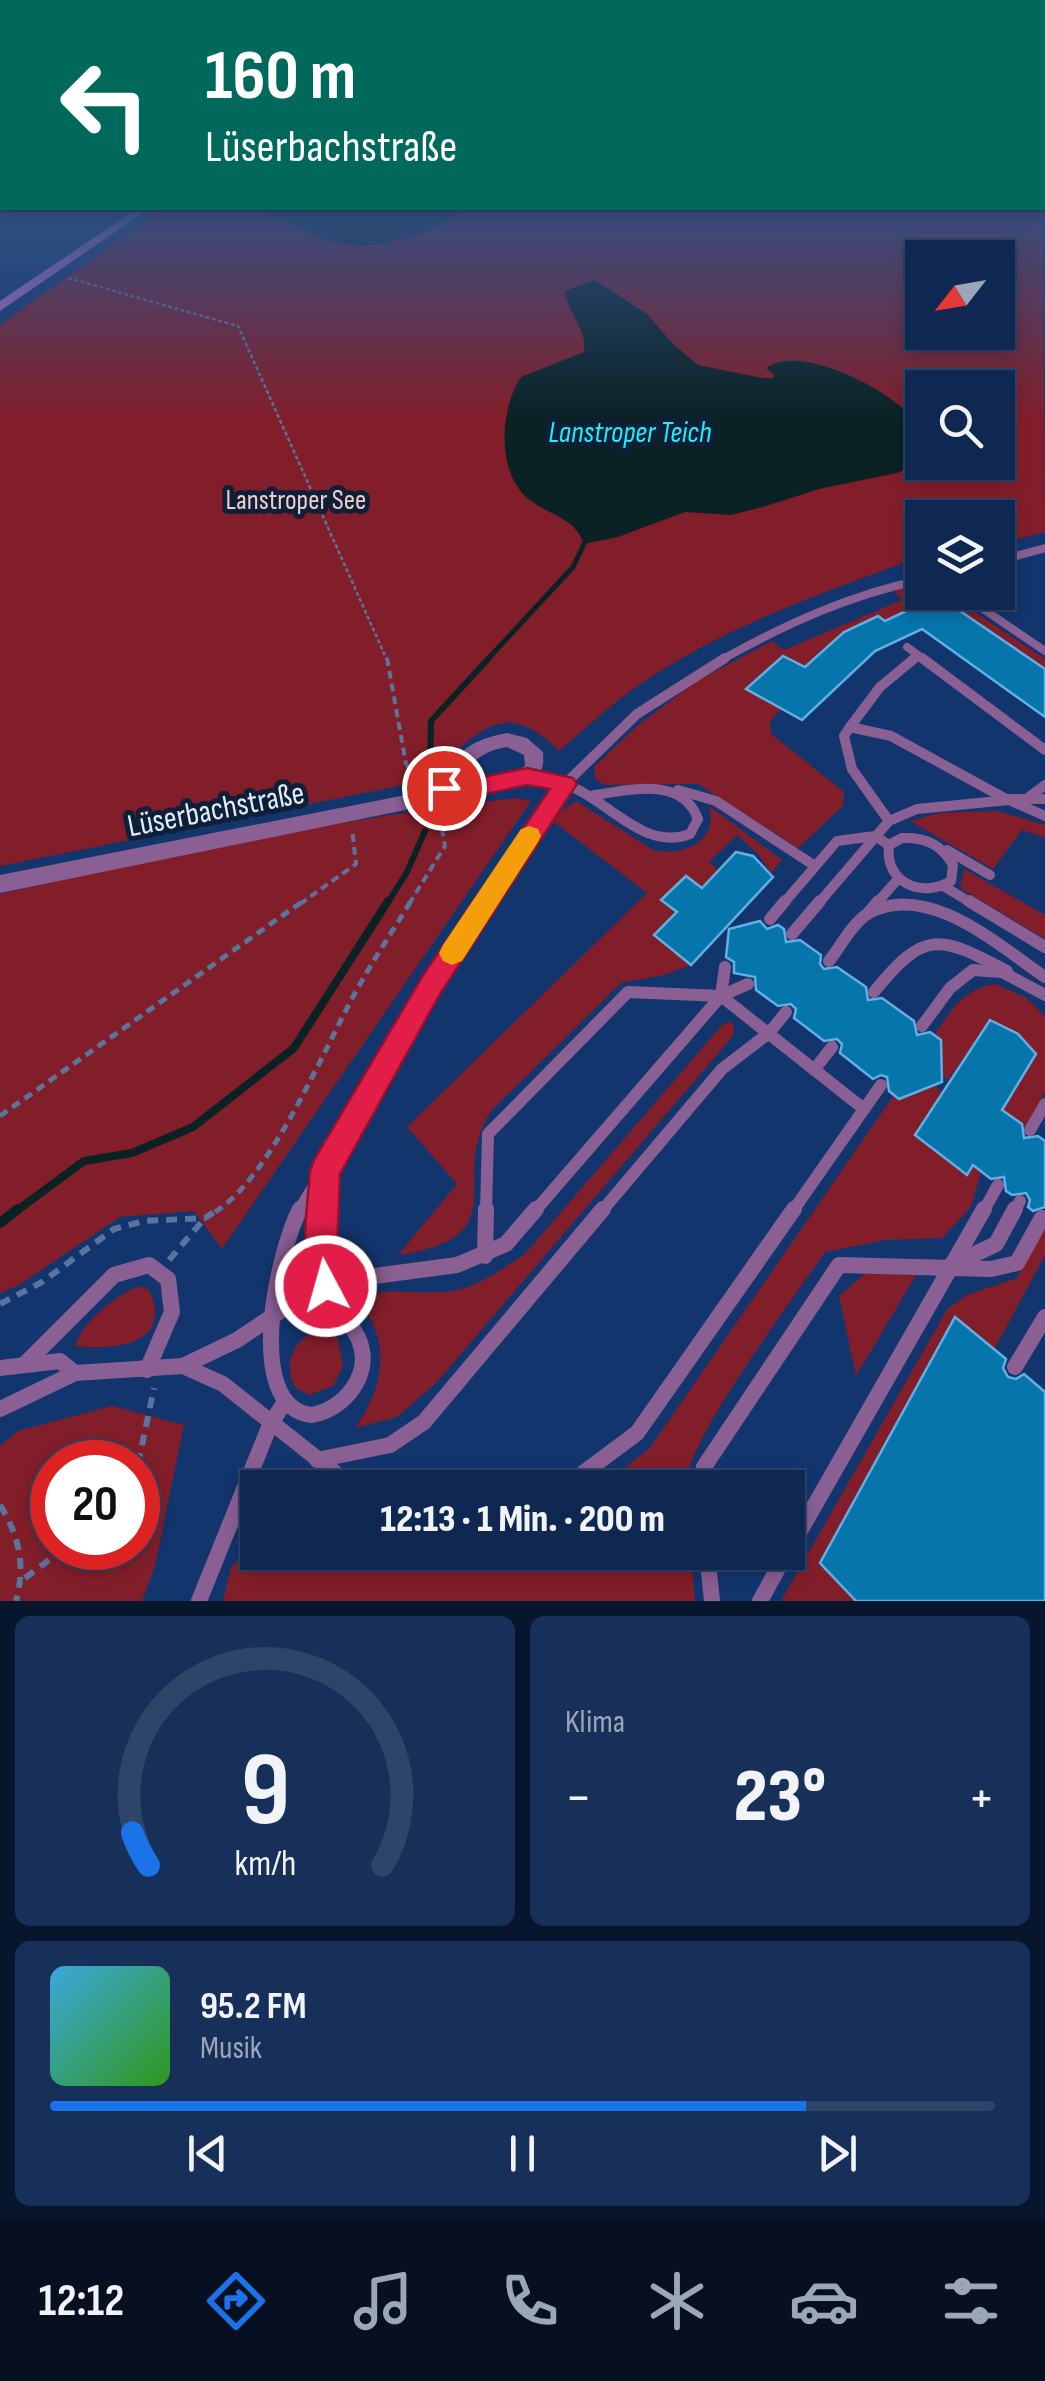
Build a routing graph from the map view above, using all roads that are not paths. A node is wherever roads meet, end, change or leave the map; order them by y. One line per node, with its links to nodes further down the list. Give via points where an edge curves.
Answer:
1 (54, 270): 2 (main road)
2 (0, 307)
3 (1045, 548): 4 (lane)
4 (1015, 556)
5 (905, 582): 13 (lane, via 800,622 682,684 637,714)
6 (985, 610): 8 (lane)
7 (907, 647): 9 (lane)
8 (1045, 651)
9 (918, 656): 10 (lane, via 894,670); 11 (lane)
10 (850, 727): 19 (lane, via 909,746); 22 (lane, via 844,736 852,769)
11 (1044, 752)
12 (527, 776): 13 (lane); 16 (street, Lüserbachstraße); 16 (street, via 535,769 533,752 520,741 496,740 466,760)
13 (566, 784): 17 (lane); 52 (lane, via 431,986)
14 (1045, 785): 18 (lane)
15 (674, 792): 17 (lane); 17 (lane, via 692,803 698,819 690,834 672,841 651,837); 26 (lane, via 716,801)
16 (440, 795): 29 (street, Lüserbachstraße)
17 (594, 795)
18 (1029, 797): 19 (lane); 20 (lane)
19 (1009, 800): 21 (lane); 22 (lane, via 916,809)
20 (1045, 800)
21 (1045, 816)
22 (888, 820): 23 (lane)
23 (874, 836): 25 (lane); 26 (lane, via 837,841); 33 (lane)
24 (932, 842): 25 (lane, via 912,836); 27 (lane); 30 (lane, via 953,865)
25 (889, 845): 28 (lane, via 887,862)
26 (815, 866): 32 (lane)
27 (990, 875)
28 (898, 878): 30 (lane, via 926,890); 31 (lane)
29 (0, 884)
30 (944, 887): 34 (lane)
31 (868, 914): 35 (lane); 38 (lane, via 926,905)
32 (770, 919)
33 (792, 934)
34 (1045, 947)
35 (829, 961)
36 (725, 966): 42 (lane)
37 (1006, 971): 40 (lane, via 967,949 934,942 906,952); 41 (lane); 44 (lane, via 970,971 954,979)
38 (1045, 977)
39 (748, 984): 42 (lane)
40 (874, 992)
41 (1045, 994)
42 (721, 996): 45 (lane); 56 (lane, via 506,1244); 56 (lane, via 628,992 488,1134)
43 (786, 1012): 45 (lane)
44 (922, 1026)
45 (769, 1034): 47 (lane); 70 (lane, via 722,1069 424,1422 390,1445)
46 (832, 1047): 47 (lane)
47 (814, 1070): 50 (lane)
48 (881, 1085): 50 (lane)
49 (1045, 1104): 51 (lane)
50 (864, 1110): 72 (lane, via 637,1433)
51 (1030, 1130)
52 (325, 1171): 58 (lane); 59 (lane, via 286,1239)
53 (998, 1185): 57 (lane)
54 (1020, 1202): 57 (lane, via 996,1244)
55 (1042, 1218): 57 (lane, via 1018,1263)
56 (485, 1256): 58 (lane)
57 (949, 1267): 73 (lane, via 839,1264); 74 (lane)
58 (326, 1286): 59 (lane); 67 (lane, via 356,1328 358,1378 324,1414 294,1412)
59 (277, 1314): 62 (lane); 67 (lane, via 272,1373)
60 (1044, 1325): 63 (lane)
61 (26, 1364): 64 (lane); 65 (lane, via 114,1275 148,1265 168,1279 172,1312); 66 (lane, via 60,1362)
62 (183, 1366): 65 (lane); 69 (lane, via 224,1384)
63 (1015, 1367)
64 (0, 1368)
65 (152, 1369): 66 (lane)
66 (74, 1373): 68 (lane)
67 (284, 1403): 69 (lane)
68 (0, 1409)
69 (270, 1424): 70 (lane); 77 (lane)
70 (317, 1460): 71 (lane)
71 (331, 1470)
72 (590, 1470)
73 (703, 1470)
74 (805, 1520)
75 (708, 1570): 78 (lane)
76 (777, 1570): 79 (lane)
77 (199, 1601)
78 (712, 1601)
79 (760, 1601)

